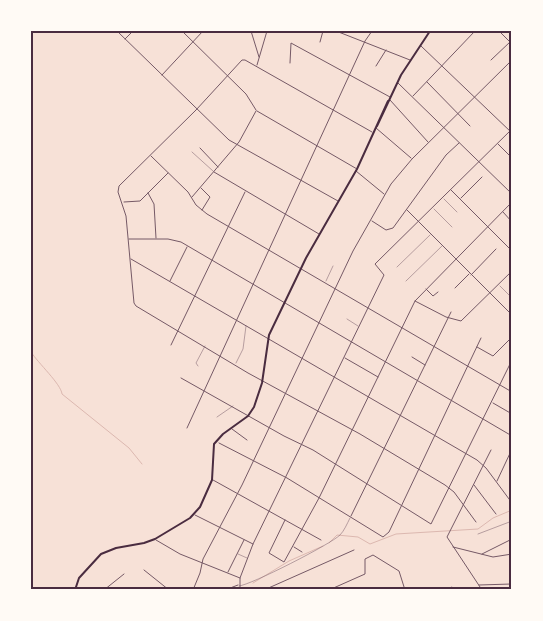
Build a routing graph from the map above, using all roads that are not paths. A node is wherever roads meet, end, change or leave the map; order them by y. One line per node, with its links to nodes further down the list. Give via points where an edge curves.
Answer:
1 (117, 31): 13 (street)
2 (133, 31): 13 (street)
3 (182, 31): 15 (street)
4 (203, 31): 15 (street)
5 (252, 31): 20 (street)
6 (267, 31): 20 (street)
7 (322, 31): 16 (street)
8 (336, 31): 14 (street)
9 (372, 31): 14 (street)
10 (430, 31): 18 (main road)
11 (475, 31): 25 (street)
12 (499, 31): 17 (street)
13 (125, 39): 29 (street)
14 (365, 41): 19 (street); 28 (street)
15 (193, 42): 29 (street); 30 (street)
16 (320, 42)
17 (511, 43): 22 (street)
18 (420, 46): 21 (main road); 25 (street)
19 (386, 50): 21 (street); 27 (street)
20 (260, 58): 26 (street)
21 (410, 60): 32 (main road)
22 (491, 60)
23 (512, 60): 34 (street)
24 (290, 63): 28 (street, via 291,43)
25 (442, 65): 31 (street); 34 (street)
26 (257, 66): 30 (street, via 244,59); 37 (street)
27 (376, 66)
28 (349, 75): 35 (street); 37 (street)
29 (162, 76): 36 (street)
30 (228, 76): 36 (street); 38 (street)
31 (426, 81): 33 (street); 39 (street)
32 (397, 82): 33 (street); 35 (main road)
33 (412, 96): 42 (street)
34 (475, 97): 39 (street); 43 (street)
35 (389, 99): 41 (main road); 47 (street)
36 (196, 110): 48 (street); 53 (street)
37 (332, 110): 44 (street); 49 (street)
38 (257, 111): 48 (street); 49 (street)
39 (459, 113): 40 (street); 42 (street)
40 (470, 126)
41 (376, 127): 44 (main road); 55 (street)
42 (444, 128): 46 (street); 47 (street)
43 (511, 130): 45 (street); 50 (street)
44 (374, 132): 58 (main road)
45 (512, 133)
46 (460, 142): 56 (street); 77 (street, via 446,155)
47 (428, 143): 55 (street)
48 (237, 144): 57 (street); 62 (street)
49 (316, 144): 58 (street); 62 (street)
50 (497, 144): 54 (street); 56 (street)
51 (200, 148): 57 (street)
52 (192, 152): 60 (lane)
53 (150, 155): 59 (street); 73 (street, via 119,186)
54 (512, 158)
55 (412, 159): 68 (street)
56 (479, 162): 64 (street); 67 (street)
57 (218, 167): 60 (street)
58 (356, 170): 68 (street); 72 (main road)
59 (168, 172): 65 (street); 69 (street)
60 (214, 172): 63 (street); 66 (street)
61 (482, 177): 71 (street)
62 (300, 180): 72 (street); 80 (street)
63 (201, 188): 69 (street); 76 (street, via 210,197)
64 (451, 190): 70 (street); 71 (street)
65 (148, 192): 73 (street, via 140,201); 90 (street, via 154,204)
66 (245, 192): 80 (street); 84 (street)
67 (512, 194)
68 (385, 195): 81 (street)
69 (192, 197): 76 (street)
70 (443, 197): 75 (street); 78 (lane)
71 (460, 199): 85 (street)
72 (338, 201): 87 (main road)
73 (123, 202): 89 (street)
74 (512, 202): 79 (street)
75 (432, 208): 82 (street); 86 (lane)
76 (202, 210): 84 (street)
77 (407, 210): 81 (street, via 389,231); 82 (street)
78 (457, 212)
79 (502, 212): 83 (street); 85 (street)
80 (285, 214): 87 (street); 93 (street)
81 (370, 220): 109 (street)
82 (418, 222): 88 (street); 118 (street, via 375,264 384,273)
83 (512, 222)
84 (229, 226): 93 (street); 98 (street)
85 (488, 226): 95 (street); 97 (street)
86 (452, 228)
87 (318, 234): 101 (main road)
88 (431, 234): 92 (street); 100 (lane)
89 (128, 239): 90 (street); 96 (street)
90 (156, 239): 91 (street, via 174,240)
91 (187, 246): 98 (street); 104 (street)
92 (442, 246): 97 (street); 105 (lane)
93 (268, 250): 101 (street); 108 (street)
94 (496, 250): 103 (street)
95 (512, 251)
96 (130, 259): 104 (street); 128 (street, via 134,302)
97 (455, 259): 103 (street); 110 (street)
98 (212, 261): 108 (street); 114 (street)
99 (333, 266): 106 (lane)
100 (396, 267)
101 (301, 269): 106 (street); 117 (main road)
102 (512, 271): 107 (street)
103 (470, 274): 111 (street); 113 (street)
104 (170, 281): 114 (street)
105 (406, 281)
106 (325, 282): 109 (street)
107 (498, 284): 113 (street); 115 (lane)
108 (252, 285): 117 (street); 122 (street)
109 (335, 288): 118 (street); 124 (street)
110 (425, 288): 112 (street, via 433,296); 116 (street)
111 (455, 288)
112 (438, 292)
113 (490, 294): 120 (street); 121 (street, via 461,321)
114 (195, 296): 122 (street); 128 (street)
115 (512, 298)
116 (415, 300): 121 (street); 127 (street)
117 (284, 304): 124 (street); 131 (main road)
118 (368, 308): 126 (street); 127 (street)
119 (451, 312): 121 (street)
120 (512, 316)
121 (449, 318): 135 (street)
122 (236, 320): 125 (street); 137 (street)
123 (347, 320): 126 (lane)
124 (318, 323): 132 (street); 139 (street)
125 (246, 326): 131 (street); 143 (lane, via 243,349)
126 (360, 327): 132 (street)
127 (402, 328): 135 (street); 142 (street)
128 (178, 330): 133 (street); 134 (street)
129 (512, 337): 136 (street, via 493,356)
130 (480, 338): 136 (street)
131 (267, 339): 139 (street); 150 (main road)
132 (352, 342): 140 (street); 142 (street)
133 (171, 344)
134 (205, 346): 137 (street); 145 (lane, via 196,364)
135 (435, 347): 144 (street); 146 (street)
136 (476, 347): 146 (street)
137 (220, 356): 143 (street); 153 (street)
138 (412, 357): 144 (street)
139 (301, 358): 149 (street); 154 (street)
140 (344, 358): 147 (street); 149 (street)
141 (512, 360): 152 (street)
142 (385, 362): 147 (street); 151 (street)
143 (235, 365): 150 (street)
144 (426, 365): 151 (street)
145 (198, 366)
146 (468, 366): 152 (street); 157 (street)
147 (378, 377): 156 (street)
148 (181, 378): 153 (street)
149 (335, 378): 156 (street); 160 (street)
150 (262, 380): 154 (street); 162 (main road, via 256,403)
151 (418, 381): 157 (street); 163 (street)
152 (501, 385): 155 (street); 158 (street)
153 (205, 390): 159 (street); 167 (street)
154 (284, 392): 160 (street); 166 (street)
155 (512, 392)
156 (368, 395): 163 (street); 169 (street)
157 (451, 400): 165 (street); 170 (street)
158 (492, 402): 161 (street); 165 (street)
159 (233, 406): 162 (street); 164 (lane)
160 (318, 412): 169 (street); 174 (street)
161 (512, 414)
162 (248, 416): 166 (street); 168 (main road)
163 (401, 416): 170 (street); 175 (street)
164 (217, 417)
165 (484, 419): 171 (street); 178 (street)
166 (268, 427): 174 (street); 179 (street)
167 (187, 428)
168 (231, 429): 172 (street); 184 (main road, via 214,444)
169 (351, 430): 175 (street); 180 (street)
170 (434, 435): 178 (street); 182 (street)
171 (512, 436)
172 (248, 440)
173 (219, 443): 179 (street)
174 (302, 445): 180 (street); 183 (street)
175 (385, 449): 182 (street); 186 (street)
176 (491, 450): 181 (street)
177 (512, 450): 185 (street)
178 (467, 454): 181 (street); 188 (street)
179 (254, 461): 183 (street); 189 (street)
180 (336, 463): 186 (street); 191 (street)
181 (484, 465): 185 (street); 187 (street)
182 (418, 469): 188 (street); 195 (street)
183 (287, 478): 191 (street); 196 (street)
184 (212, 480): 189 (street); 198 (main road)
185 (496, 482): 192 (street)
186 (367, 484): 195 (street); 199 (street)
187 (474, 484): 194 (street); 197 (street)
188 (450, 488): 194 (street); 195 (street, via 433,523)
189 (237, 494): 196 (street); 203 (street)
190 (512, 497): 192 (street)
191 (319, 498): 199 (street); 204 (street)
192 (510, 500): 193 (street)
193 (512, 502)
194 (464, 504): 202 (street); 212 (street, via 448,536)
195 (400, 506): 199 (street, via 389,532 381,537)
196 (270, 511): 200 (street); 210 (street)
197 (496, 514)
198 (194, 515): 203 (street); 206 (main road)
199 (351, 517): 219 (lane, via 340,535 329,543)
200 (285, 520): 204 (street); 219 (street, via 269,554)
201 (512, 521): 205 (lane)
202 (476, 522)
203 (220, 528): 208 (street); 220 (street)
204 (303, 530): 209 (street); 211 (street)
205 (478, 534)
206 (155, 539): 220 (street); 231 (main road, via 101,554 79,578)
207 (512, 539): 216 (street)
208 (244, 540): 210 (street); 215 (street)
209 (321, 540)
210 (253, 544): 218 (street)
211 (293, 547): 214 (street); 219 (street)
212 (452, 547): 216 (street); 227 (street)
213 (354, 550): 228 (street)
214 (302, 552)
215 (238, 554): 218 (lane); 222 (street)
216 (481, 554): 217 (street, via 500,557)
217 (512, 554)
218 (248, 558): 224 (street)
219 (286, 561): 226 (lane, via 265,578)
220 (202, 562): 222 (street); 235 (street)
221 (144, 570): 234 (street)
222 (228, 572): 224 (street)
223 (124, 574): 232 (street)
224 (240, 578): 226 (street)
225 (512, 584): 227 (street)
226 (239, 585): 236 (street); 237 (street)
227 (479, 585): 243 (street)
228 (273, 586): 238 (street); 239 (street)
229 (452, 587): 242 (street)
230 (139, 588): 233 (street)
231 (75, 590)
232 (104, 590)
233 (132, 590)
234 (169, 590)
235 (194, 590)
236 (225, 590)
237 (240, 590)
238 (264, 590)
239 (274, 590)
240 (329, 590): 241 (street, via 362,576 366,572 365,559 371,555 399,571)
241 (405, 590)
242 (454, 590)
243 (482, 590)

